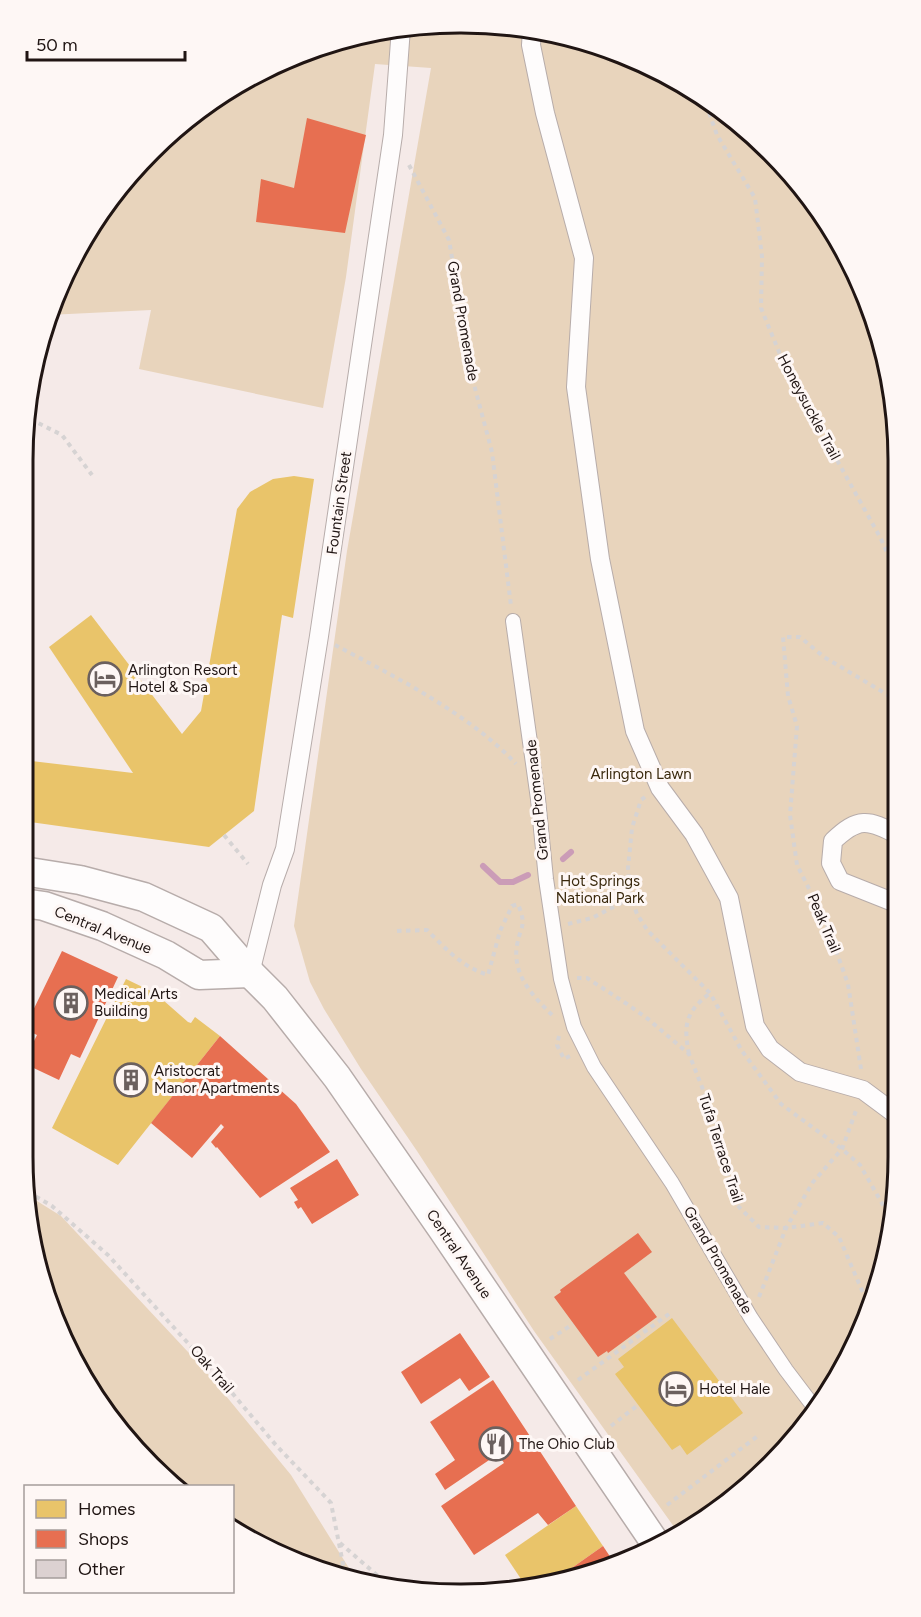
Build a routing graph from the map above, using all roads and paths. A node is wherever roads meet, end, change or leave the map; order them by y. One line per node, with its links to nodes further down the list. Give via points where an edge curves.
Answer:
1 (400, 38): 4 (street, Fountain Street)
2 (531, 39): 12 (street, via 545,113 584,258 576,387 600,559 635,731)
3 (709, 113): 7 (path, Honeysuckle Trail, via 717,135 755,198 762,257 761,308 786,369)
4 (393, 135): 8 (path, Grand Promenade, via 449,240 472,377 492,452); 9 (street, Fountain Street)
5 (35, 422): 6 (path, via 62,435)
6 (92, 475)
7 (888, 555)
8 (513, 621): 11 (street, Grand Promenade)
9 (319, 636): 11 (path, via 429,697 498,745); 21 (street, Fountain Street, via 285,849)
10 (888, 696): 26 (path, Peak Trail, via 824,657 800,637 783,637 788,696 797,726 790,815 797,865 825,920 848,984)
11 (536, 786): 19 (street, Grand Promenade)
12 (660, 788): 19 (path, via 641,800 632,828 628,868 631,898 592,918); 26 (street, via 694,834 729,898 755,1026 770,1049 800,1072)
13 (888, 830): 17 (street, via 871,822 848,827 833,842 831,863 840,881)
14 (224, 835): 15 (path)
15 (248, 864)
16 (33, 872): 21 (main road, Central Avenue, via 80,879 144,897 184,915 211,928)
17 (888, 900)
18 (33, 904): 21 (main road, Central Avenue, via 102,926 199,975)
19 (554, 928): 22 (street, Grand Promenade)
20 (397, 931): 24 (path, via 428,930 457,959 488,975 500,931 512,906 518,904 525,920 517,944 518,971 533,996 567,1030)
21 (250, 973): 41 (main road, Central Avenue, via 275,998 337,1077)
22 (561, 979): 24 (street, Grand Promenade); 25 (path, Tufa Terrace Trail, via 587,978 648,1019)
23 (710, 993): 25 (path, via 688,1015 685,1033)
24 (574, 1027): 32 (street, Grand Promenade, via 594,1067 672,1183)
25 (689, 1054): 29 (path, Tufa Terrace Trail, via 704,1092 736,1205 759,1227)
26 (863, 1090): 27 (street); 29 (path, Peak Trail, via 842,1149 813,1182)
27 (888, 1109)
28 (35, 1196): 42 (path, Oak Trail, via 108,1255 331,1503)
29 (786, 1228): 30 (path, Tufa Terrace Trail, via 823,1223 839,1237); 32 (path, Peak Trail)
30 (864, 1296)
31 (669, 1314): 35 (path)
32 (751, 1318): 36 (street, Grand Promenade)
33 (573, 1324): 34 (path)
34 (550, 1339)
35 (578, 1380)
36 (810, 1402)
37 (638, 1405): 38 (path)
38 (611, 1426)
39 (759, 1436): 40 (path)
40 (668, 1505)
41 (652, 1539)
42 (340, 1542): 43 (path, Oak Trail); 44 (path)
43 (344, 1567)
44 (378, 1576)

